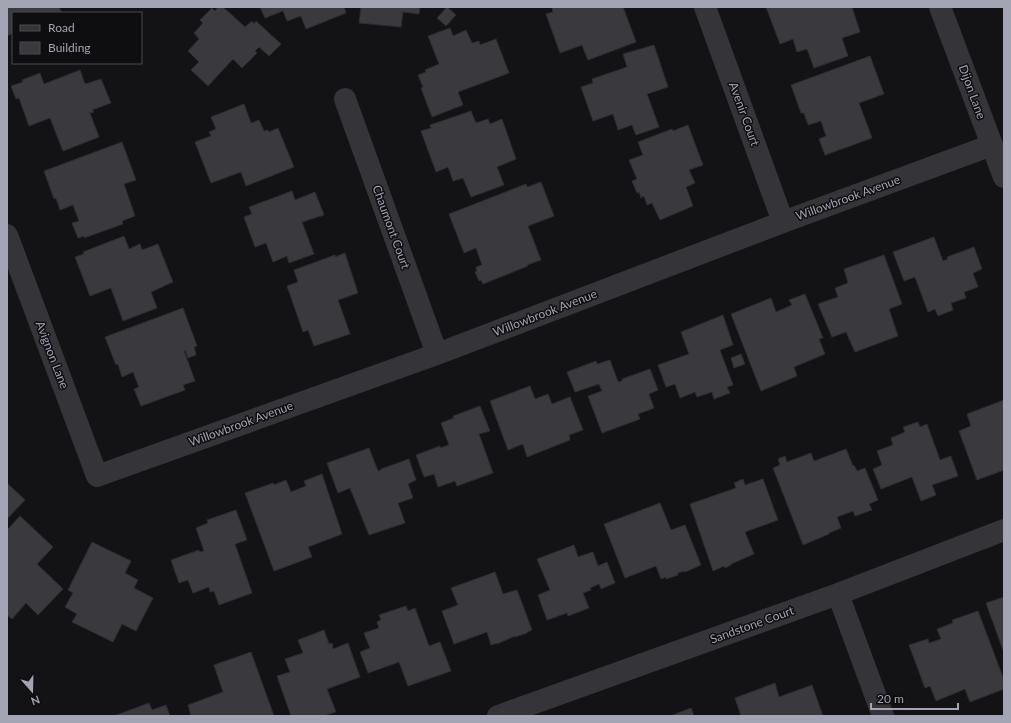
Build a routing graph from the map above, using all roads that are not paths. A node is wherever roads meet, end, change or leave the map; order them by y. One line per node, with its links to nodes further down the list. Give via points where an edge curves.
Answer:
1 (705, 7): 6 (street, Avenir Court)
2 (940, 7): 4 (street, Dijon Lane)
3 (345, 99): 8 (street, Chaumont Court)
4 (992, 145): 5 (street, Dijon Lane); 6 (street, Willowbrook Avenue)
5 (1004, 177)
6 (783, 222): 8 (street, Willowbrook Avenue)
7 (7, 235): 9 (street, Avignon Lane)
8 (437, 354): 9 (street, Willowbrook Avenue)
9 (97, 476)
10 (1004, 530): 11 (street, Sandstone Court)
11 (838, 594): 12 (street, Sandstone Court); 13 (street)
12 (498, 716)
13 (883, 716)

